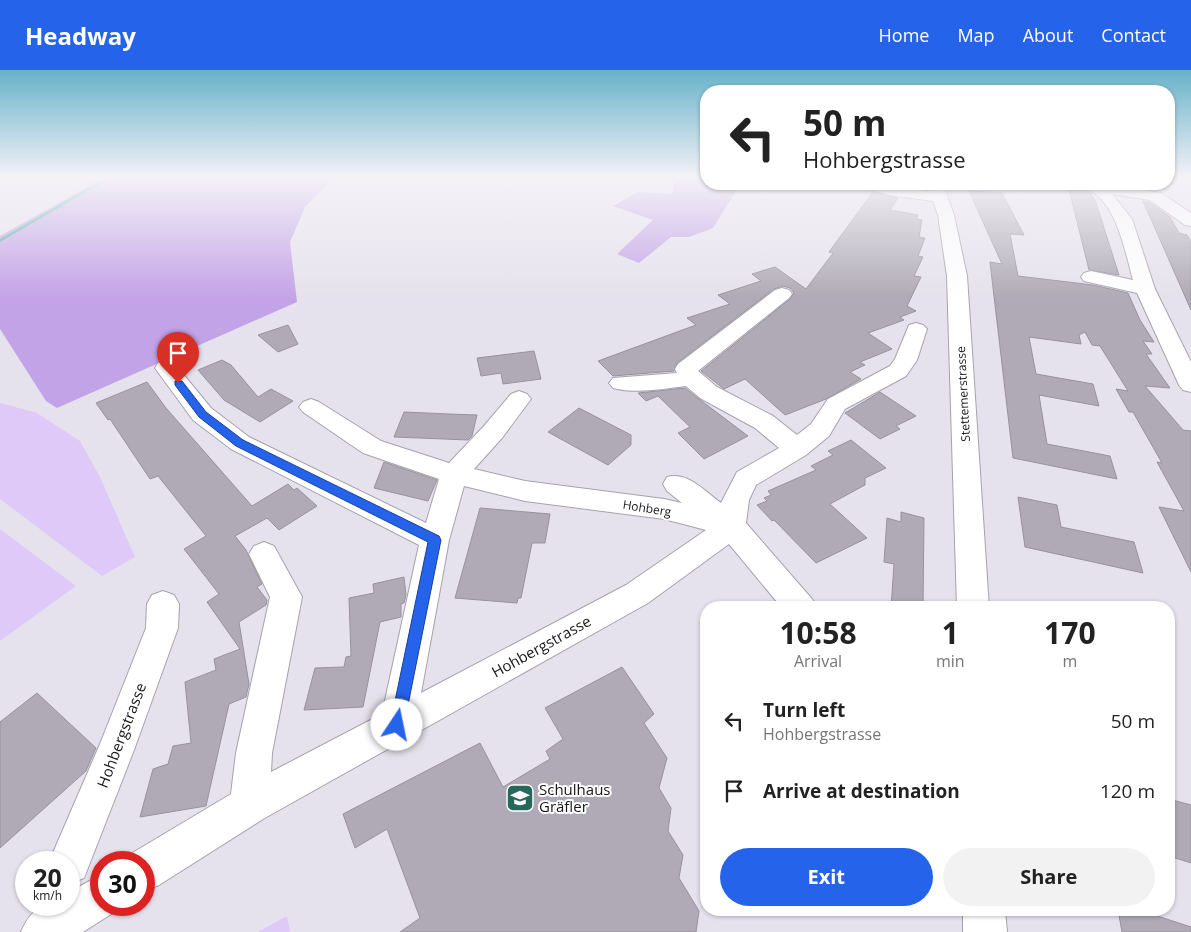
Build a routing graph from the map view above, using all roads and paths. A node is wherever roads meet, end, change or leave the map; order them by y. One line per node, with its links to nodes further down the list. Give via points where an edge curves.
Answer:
1 (945, 217): 20 (street, Stettemerstrasse, via 957,276)
2 (1123, 217): 4 (street)
3 (1090, 277): 4 (street)
4 (1145, 289): 10 (street)
5 (782, 294): 8 (street, via 686,369)
6 (916, 328): 13 (street, via 906,360 898,372 836,404 820,430)
7 (166, 368): 17 (street, via 202,414 240,443)
8 (689, 378): 9 (street, via 647,384); 13 (street, via 730,405 764,422)
9 (621, 383)
10 (1191, 385)
11 (519, 399): 14 (street)
12 (311, 407): 14 (street, Hohberg, via 372,447)
13 (797, 449): 16 (street, via 746,479 735,500)
14 (454, 474): 16 (street, Hohberg, via 525,491 664,509); 17 (street)
15 (676, 484): 16 (street)
16 (731, 526): 19 (street); 22 (street, Hohbergstrasse, via 637,594)
17 (435, 540): 22 (street)
18 (264, 554): 23 (street, via 286,597 254,753)
19 (795, 601)
20 (973, 601)
21 (163, 604): 24 (street, Hohbergstrasse, via 162,628)
22 (397, 725): 23 (street, Hohbergstrasse)
23 (249, 806): 25 (street, Hohbergstrasse)
24 (74, 851)
25 (155, 863)
26 (90, 903): 29 (street)
27 (47, 916): 29 (street)
28 (984, 916): 30 (street)
29 (41, 932)
30 (985, 932)

